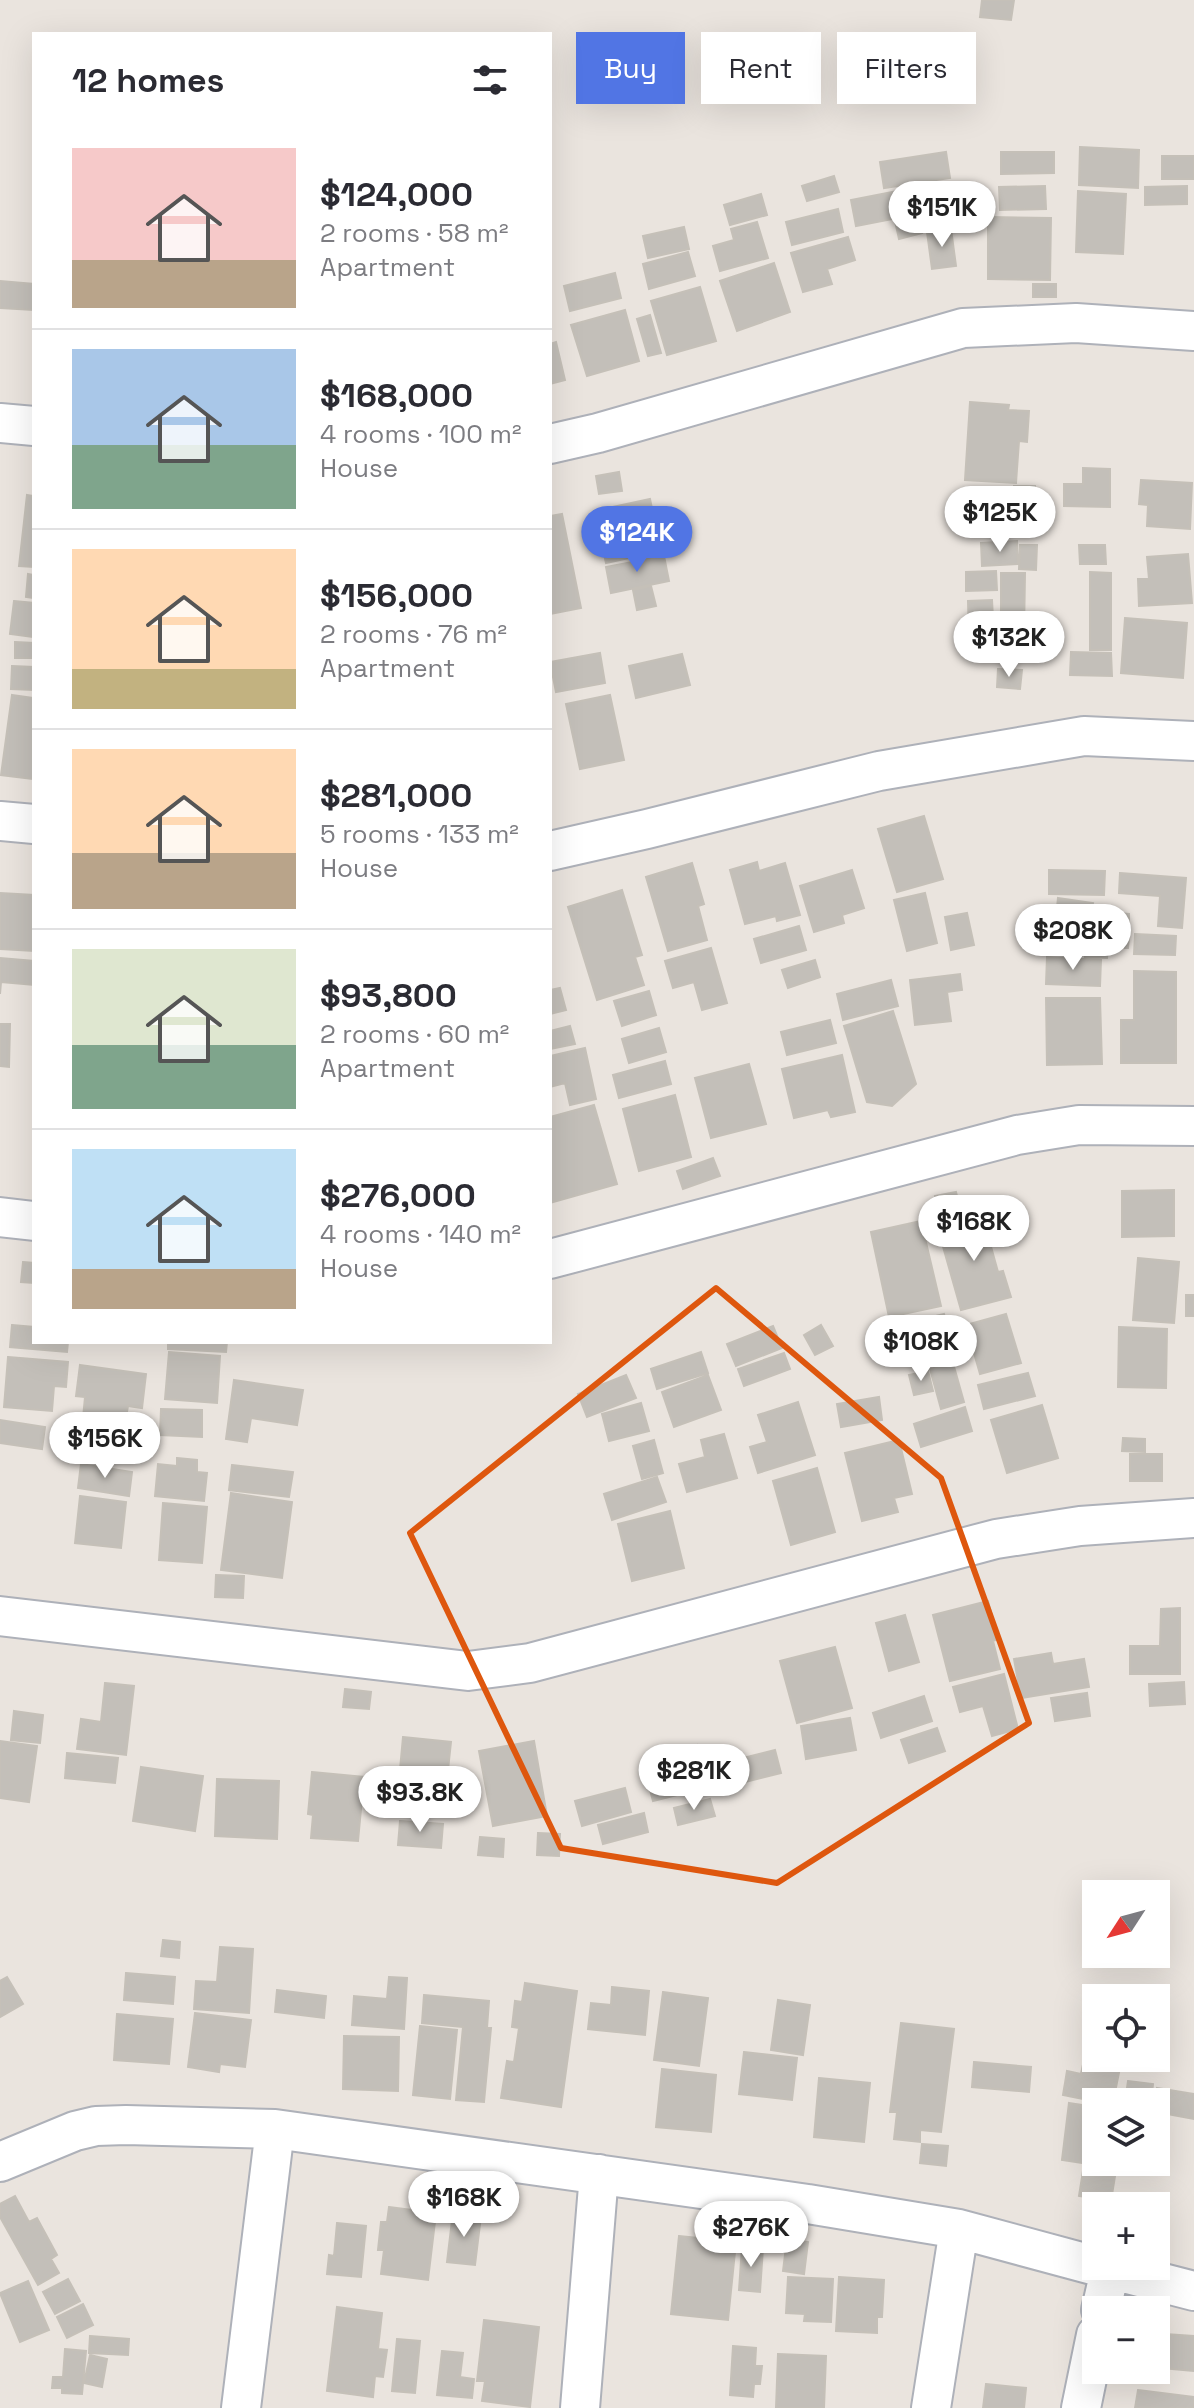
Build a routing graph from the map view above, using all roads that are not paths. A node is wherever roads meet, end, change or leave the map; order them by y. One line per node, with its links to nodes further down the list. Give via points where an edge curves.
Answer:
1 (1194, 331): 4 (street, via 1076,323 963,328)
2 (0, 423): 3 (street)
3 (32, 426)
4 (552, 444)
5 (1194, 741): 8 (street, via 1084,736 879,771)
6 (0, 821): 7 (street)
7 (32, 824)
8 (552, 851)
9 (1194, 1126): 12 (street, via 1079,1125 1017,1135)
10 (0, 1217): 11 (street)
11 (32, 1221)
12 (552, 1258)
13 (1194, 1518): 14 (street, via 1080,1526 996,1539 530,1663 468,1671)
14 (0, 1616)
15 (275, 2129): 16 (street, via 96,2126); 17 (street); 23 (street)
16 (0, 2162)
17 (599, 2174): 18 (street); 24 (street)
18 (959, 2229): 19 (street); 25 (street)
19 (1082, 2262)
20 (1151, 2280): 21 (street)
21 (1194, 2291)
22 (1086, 2384): 26 (street)
23 (241, 2408)
24 (580, 2408)
25 (931, 2408)
26 (1081, 2408)

